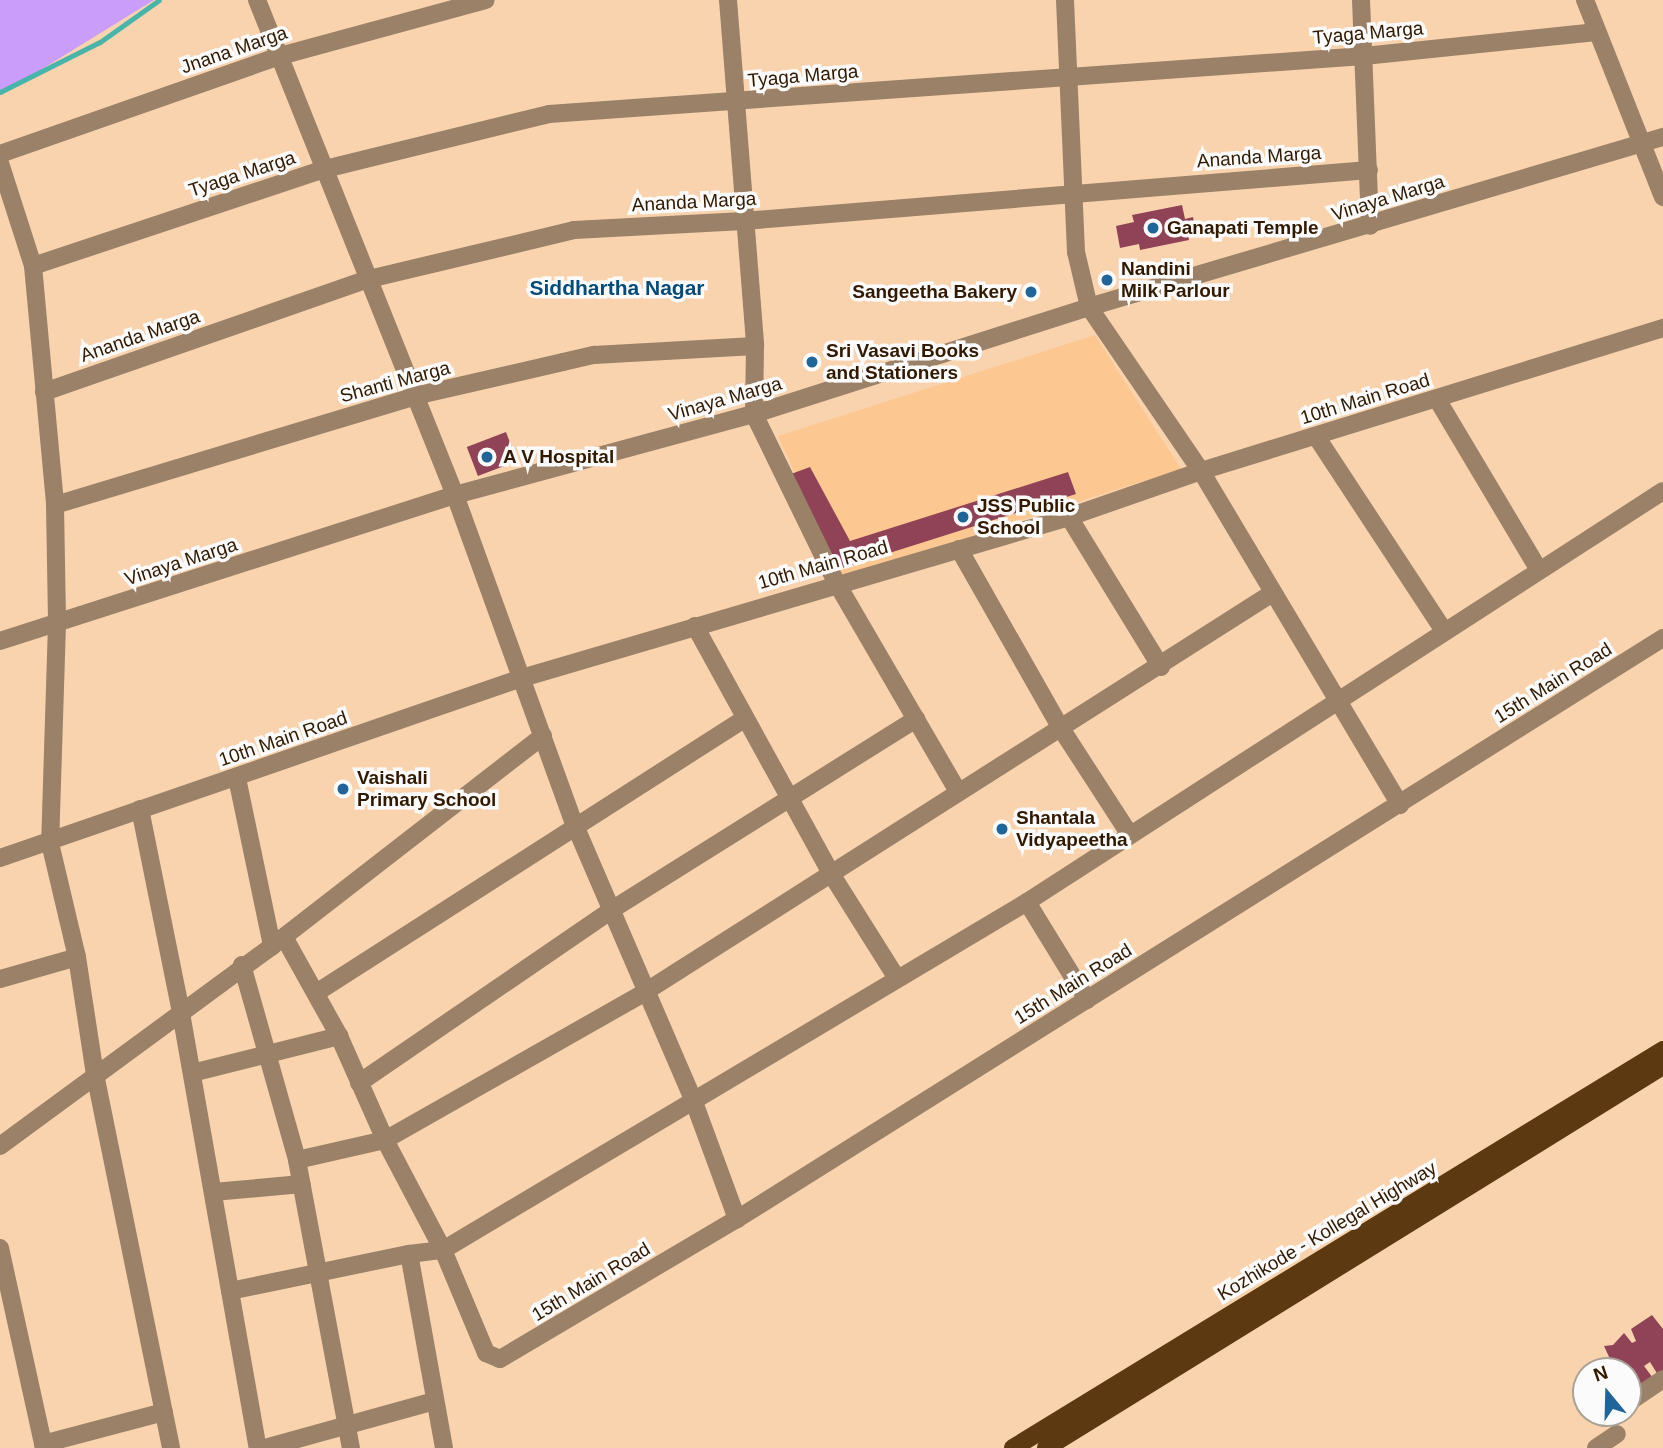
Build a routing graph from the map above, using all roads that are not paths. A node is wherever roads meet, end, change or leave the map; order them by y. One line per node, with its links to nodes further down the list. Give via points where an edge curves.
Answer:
1 (257, 0): 8 (street)
2 (486, 0): 8 (street, Jnana Marga)
3 (728, 0): 11 (street)
4 (1065, 0): 10 (street)
5 (1361, 0): 9 (street)
6 (1585, 0): 7 (street)
7 (1597, 32): 9 (street, Tyaga Marga); 13 (street)
8 (280, 56): 14 (street, Jnana Marga); 16 (street)
9 (1364, 56): 10 (street, Tyaga Marga); 17 (street)
10 (1068, 74): 11 (street, Tyaga Marga); 18 (street)
11 (738, 103): 16 (street, Tyaga Marga, via 549,114); 20 (street)
12 (1663, 136): 13 (street, Vinaya Marga)
13 (1640, 144): 19 (street); 21 (street, Vinaya Marga)
14 (0, 154)
15 (0, 163): 22 (street)
16 (325, 169): 22 (street, Tyaga Marga); 23 (street)
17 (1369, 170): 18 (street, Ananda Marga); 21 (street)
18 (1076, 191): 20 (street, Ananda Marga); 24 (street, via 1076,252)
19 (1663, 197)
20 (744, 221): 23 (street, Ananda Marga, via 574,230); 26 (street)
21 (1370, 226): 24 (street, Vinaya Marga)
22 (33, 266): 27 (street)
23 (369, 279): 27 (street, Ananda Marga); 28 (street)
24 (1089, 307): 30 (street, Vinaya Marga); 32 (street)
25 (1663, 328): 29 (street, 10th Main Road)
26 (755, 346): 28 (street, Shanti Marga, via 594,355); 30 (street)
27 (44, 392): 35 (street)
28 (415, 396): 34 (street); 35 (street, Shanti Marga)
29 (1437, 399): 31 (street, 10th Main Road); 38 (street)
30 (754, 414): 34 (street, Vinaya Marga); 39 (street)
31 (1316, 436): 32 (street, 10th Main Road); 43 (street)
32 (1201, 471): 36 (street, 10th Main Road); 40 (street)
33 (1663, 491): 38 (street)
34 (455, 495): 41 (street, Vinaya Marga); 47 (street)
35 (55, 505): 41 (street)
36 (1069, 517): 37 (street, 10th Main Road); 46 (street)
37 (959, 549): 39 (street, 10th Main Road); 51 (street)
38 (1539, 570): 43 (street)
39 (836, 582): 42 (street, 10th Main Road); 50 (street)
40 (1271, 594): 46 (street); 48 (street)
41 (57, 624): 45 (street, Vinaya Marga); 60 (street)
42 (695, 626): 47 (street, 10th Main Road); 49 (street)
43 (1444, 631): 48 (street)
44 (1663, 638): 56 (street, 15th Main Road)
45 (0, 642)
46 (1161, 667): 51 (street)
47 (522, 678): 52 (street); 53 (street, 10th Main Road)
48 (1338, 701): 56 (street); 59 (street)
49 (744, 719): 55 (street); 58 (street)
50 (916, 719): 54 (street); 55 (street)
51 (1062, 730): 54 (street); 59 (street)
52 (543, 736): 58 (street); 65 (street)
53 (237, 778): 57 (street, 10th Main Road); 65 (street)
54 (958, 792): 62 (street)
55 (789, 800): 62 (street); 64 (street)
56 (1400, 805): 72 (street, 15th Main Road)
57 (140, 809): 60 (street, 10th Main Road); 73 (street)
58 (574, 823): 64 (street); 71 (street)
59 (1130, 835): 63 (street)
60 (50, 843): 61 (street, 10th Main Road); 66 (street)
61 (0, 858)
62 (830, 872): 68 (street); 70 (street)
63 (1027, 902): 68 (street); 72 (street)
64 (613, 909): 70 (street); 80 (street)
65 (278, 941): 67 (street); 71 (street)
66 (77, 957): 69 (street); 78 (street)
67 (242, 965): 73 (street); 76 (street)
68 (896, 977): 81 (street)
69 (0, 979)
70 (645, 992): 81 (street); 82 (street)
71 (316, 993): 74 (street)
72 (1087, 1000): 87 (street, 15th Main Road)
73 (181, 1013): 78 (street); 79 (street)
74 (339, 1036): 76 (street); 80 (street)
75 (1663, 1050): 105 (main road, Kozhikode - Kollegal Highway)
76 (269, 1053): 79 (street); 84 (street)
77 (1663, 1066): 106 (main road)
78 (95, 1073): 83 (street); 96 (street)
79 (192, 1073): 86 (street)
80 (359, 1083): 82 (street)
81 (695, 1102): 87 (street); 89 (street)
82 (385, 1140): 84 (street); 89 (street)
83 (0, 1146)
84 (297, 1160): 85 (street)
85 (302, 1185): 86 (street); 91 (street)
86 (213, 1192): 92 (street)
87 (737, 1219): 89 (street, 15th Main Road, via 500,1359 486,1353)
88 (0, 1248): 99 (street)
89 (443, 1250): 90 (street)
90 (409, 1254): 91 (street); 95 (street)
91 (320, 1269): 92 (street); 97 (street)
92 (230, 1291): 101 (street)
93 (1663, 1380): 94 (street)
94 (1642, 1394)
95 (434, 1401): 97 (street); 104 (street)
96 (164, 1412): 99 (street); 100 (street)
97 (347, 1426): 102 (street); 103 (street)
98 (1617, 1434): 107 (street)
99 (43, 1446)
100 (171, 1448)
101 (258, 1448)
102 (265, 1448)
103 (351, 1448)
104 (444, 1448)
105 (1013, 1448)
106 (1046, 1448)
107 (1596, 1448)

